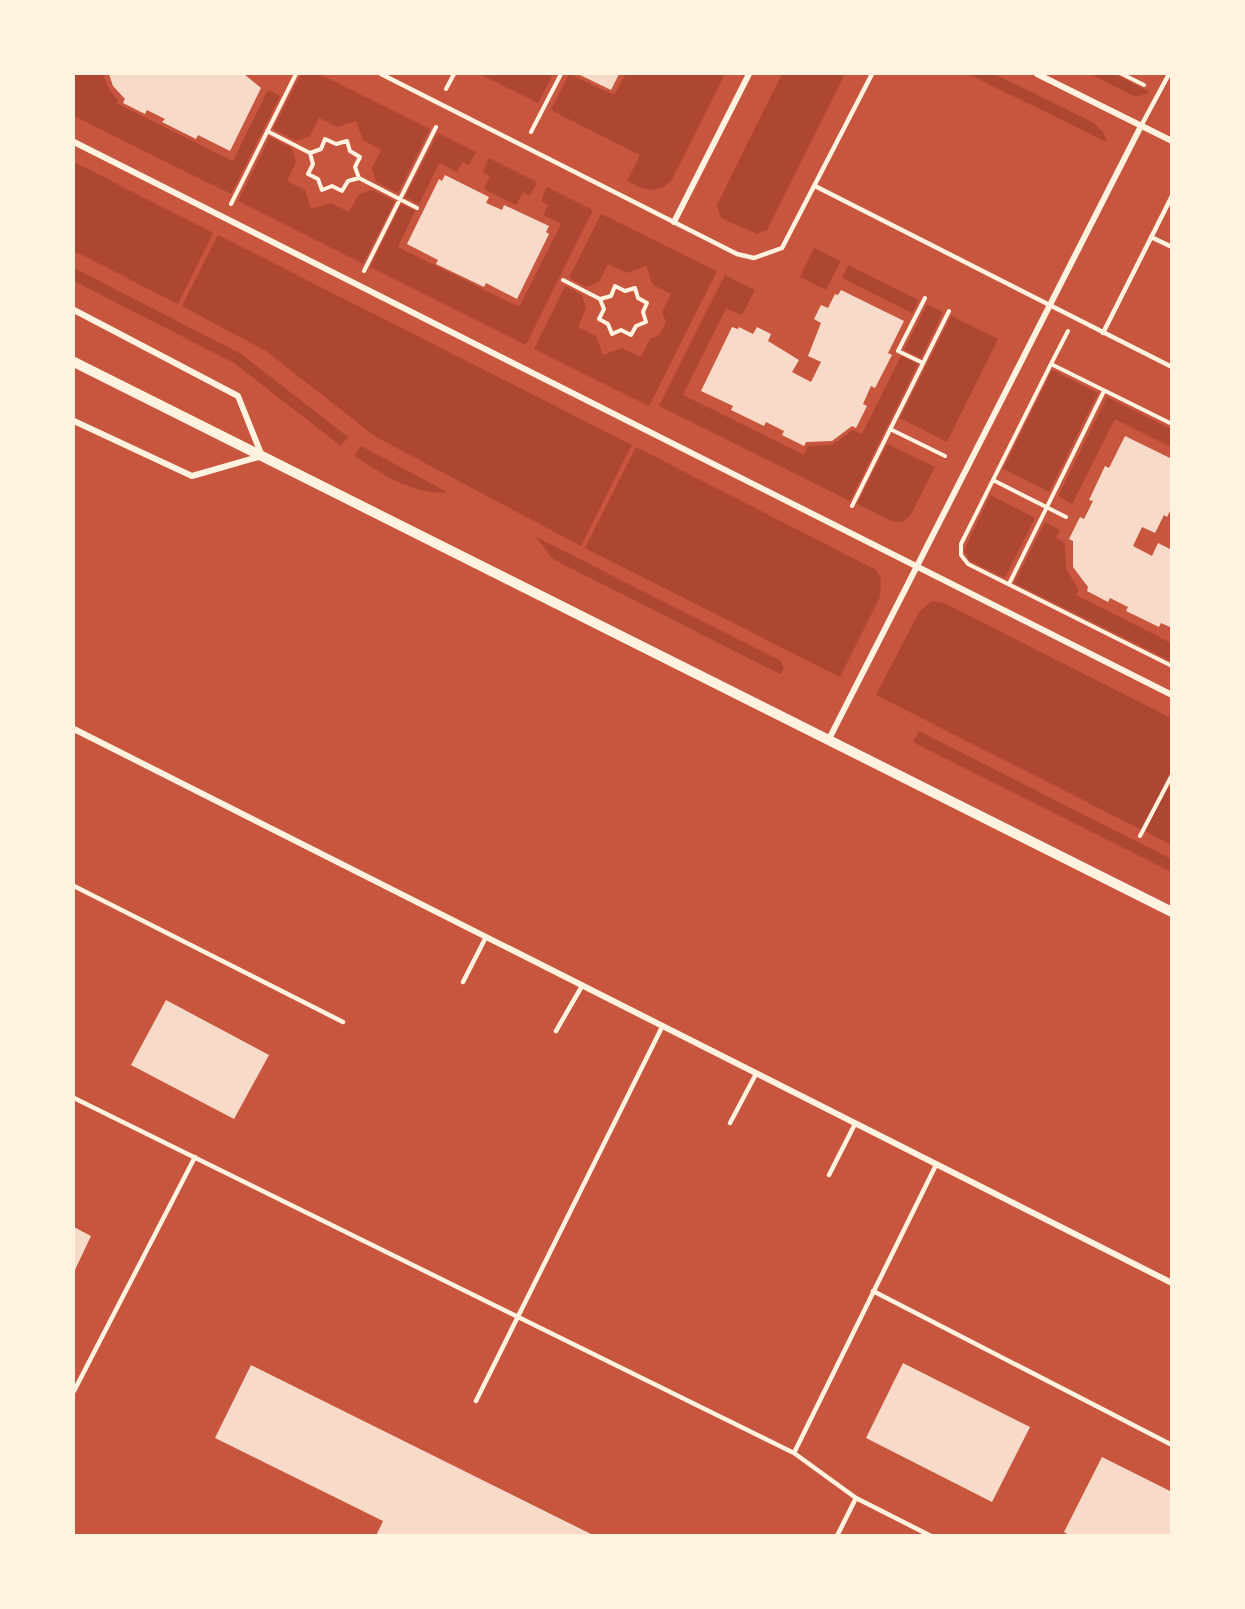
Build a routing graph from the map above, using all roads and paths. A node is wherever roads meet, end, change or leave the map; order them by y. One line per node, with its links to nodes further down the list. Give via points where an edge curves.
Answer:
1 (296, 74): 10 (path)
2 (381, 74): 13 (lane)
3 (561, 74): 13 (path)
4 (749, 74): 21 (street)
5 (873, 74): 16 (lane)
6 (1037, 74): 9 (street)
7 (1169, 74): 9 (lane)
8 (436, 126): 19 (path)
9 (1141, 126): 11 (street); 28 (street)
10 (267, 131): 14 (path); 18 (path)
11 (1172, 141)
12 (74, 142): 47 (street)
13 (524, 146): 21 (lane)
14 (310, 153): 15 (path, via 313,164 308,174 318,179 322,190 332,186 342,191 348,181); 15 (path, via 321,149 325,139 336,144 346,141 350,152 360,157 355,167)
15 (358, 178): 19 (path)
16 (815, 186): 21 (lane, via 782,248 771,254 754,258 737,254); 28 (lane)
17 (1172, 196): 22 (lane)
18 (234, 198)
19 (400, 199): 20 (path); 24 (path)
20 (417, 208)
21 (674, 222)
22 (1151, 237): 23 (lane); 31 (lane)
23 (1172, 247)
24 (367, 266)
25 (563, 280): 27 (path)
26 (925, 298): 34 (path, via 898,351)
27 (600, 299): 27 (path, via 611,296 615,286 625,291 634,288 638,298 648,303 642,312 646,322 636,326 631,335 621,330 612,334 609,324 599,319 604,309)
28 (1050, 305): 31 (lane); 47 (street)
29 (74, 310): 41 (street, via 238,396)
30 (949, 311): 34 (path)
31 (1103, 333): 36 (lane)
32 (1066, 335): 35 (path)
33 (74, 362): 41 (street)
34 (923, 363): 40 (path)
35 (1052, 364): 37 (path); 43 (path)
36 (1172, 367)
37 (1104, 391): 39 (path); 45 (path)
38 (74, 421): 41 (street, via 192,476)
39 (1172, 424)
40 (890, 429): 42 (path); 44 (path)
41 (262, 456): 52 (street)
42 (945, 456)
43 (993, 480): 45 (path); 48 (path, via 960,550 968,564)
44 (852, 506)
45 (1047, 507): 46 (path); 48 (path)
46 (1066, 516)
47 (917, 567): 50 (street); 52 (street)
48 (1009, 584): 49 (path)
49 (1172, 666)
50 (1172, 695)
51 (74, 729): 57 (street)
52 (829, 739): 56 (street)
53 (1172, 775): 54 (path)
54 (1140, 836)
55 (74, 886): 60 (lane)
56 (1172, 912)
57 (486, 937): 58 (lane); 59 (street)
58 (463, 982)
59 (582, 986): 61 (street); 62 (lane)
60 (343, 1022)
61 (662, 1027): 63 (street); 72 (lane)
62 (556, 1031)
63 (756, 1074): 65 (lane); 66 (street)
64 (74, 1098): 67 (lane)
65 (730, 1123)
66 (855, 1124): 68 (street); 69 (lane)
67 (195, 1157): 72 (lane); 73 (lane)
68 (936, 1165): 70 (street); 71 (lane)
69 (829, 1174)
70 (1172, 1283)
71 (873, 1292): 75 (lane); 76 (lane)
72 (518, 1317): 74 (lane); 76 (lane)
73 (74, 1391)
74 (476, 1401)
75 (1172, 1445)
76 (794, 1453): 77 (lane)
77 (856, 1498): 78 (lane); 79 (lane)
78 (837, 1536)
79 (931, 1536)

